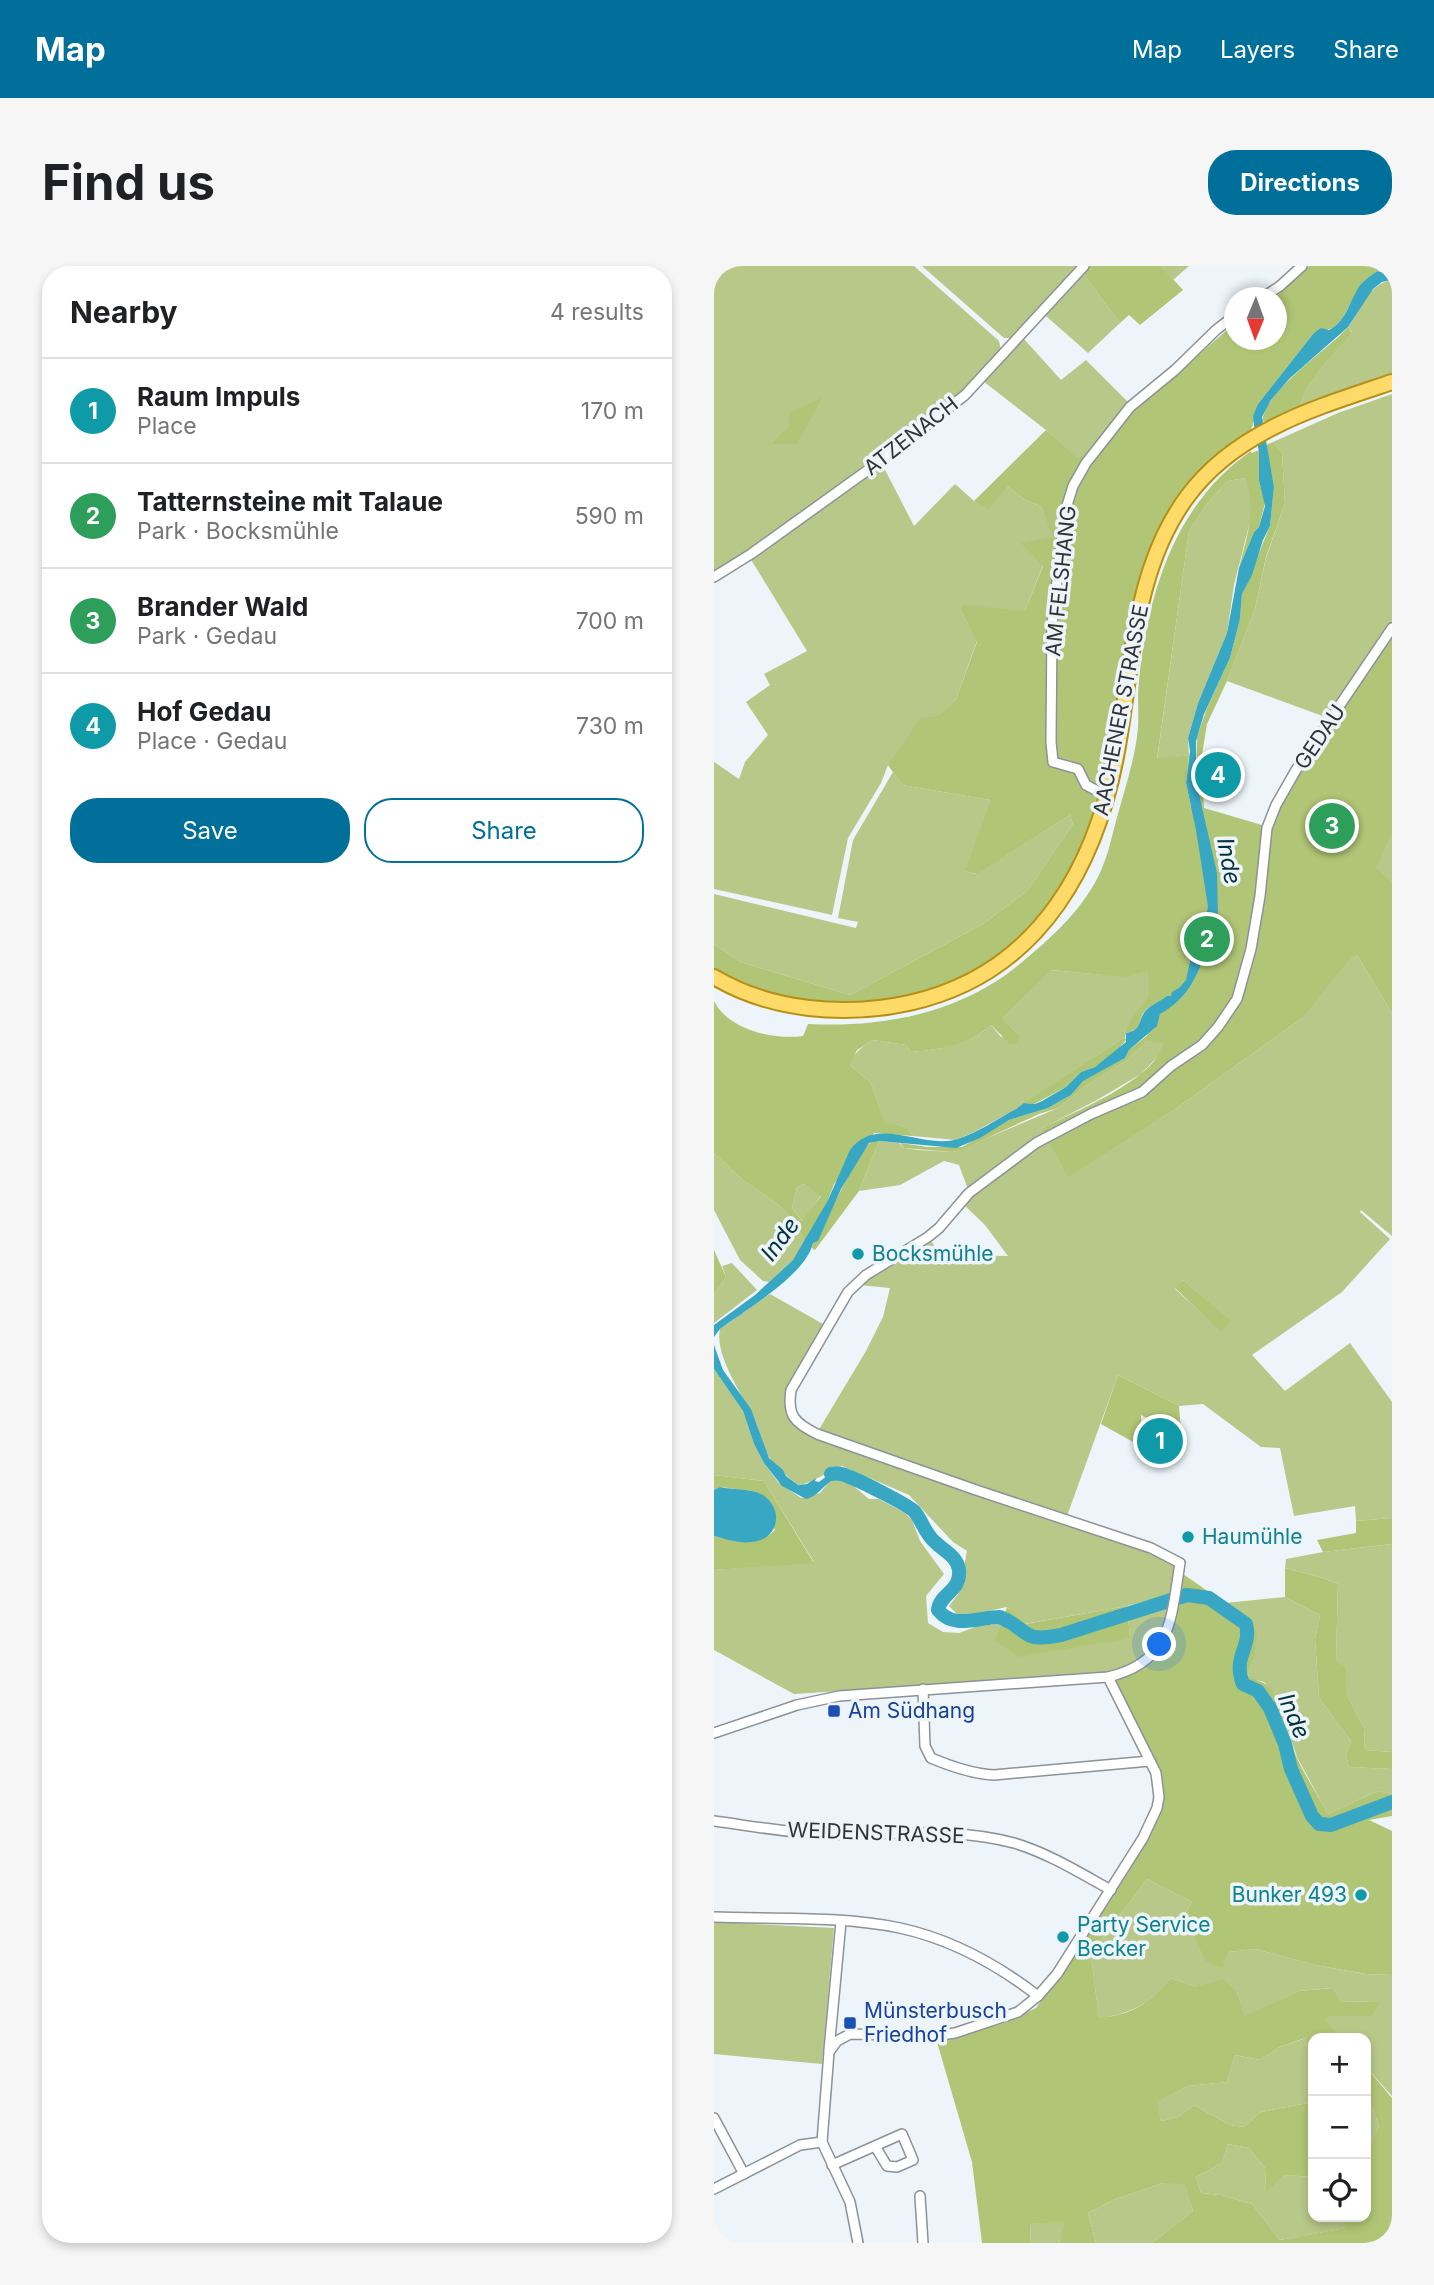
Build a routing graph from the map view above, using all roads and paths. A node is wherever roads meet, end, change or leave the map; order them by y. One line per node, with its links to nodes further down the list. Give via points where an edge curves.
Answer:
1 (1084, 266): 6 (street, ATZENACH, via 965,395 893,452)
2 (1302, 266): 3 (street)
3 (1276, 287)
4 (1224, 324): 8 (street, AM FELSHANG, via 1130,407 1086,463 1065,512 1052,625 1054,762 1078,769 1086,785)
5 (1392, 382): 8 (main road, AACHENER STRASSE, via 1270,428 1226,457 1188,496 1160,541 1146,585)
6 (714, 577)
7 (1392, 628): 10 (street, GEDAU, via 1276,805 1267,828 1251,949 1237,999 1218,1027 1142,1092 1036,1143 969,1194 928,1237 866,1275 848,1292 791,1390 792,1415 817,1434 1119,1536 1180,1563 1163,1642 1136,1668)
8 (1107, 796): 9 (main road, AACHENER STRASSE, via 1076,878 1046,920 1025,943 971,980 917,1001 847,1010 765,999)
9 (714, 977)
10 (1108, 1677): 11 (street); 13 (street)
11 (923, 1689): 12 (street, via 839,1696); 13 (street, via 925,1746 938,1761 984,1775)
12 (714, 1733)
13 (1150, 1761): 15 (street, via 1159,1785 1157,1808)
14 (714, 1821): 15 (street, WEIDENSTRASSE, via 827,1835 974,1836 1014,1843 1047,1856)
15 (1111, 1890): 18 (street)
16 (714, 1917): 17 (street)
17 (841, 1922): 18 (street, via 927,1935 993,1965); 19 (street)
18 (1038, 1996): 19 (street, via 1018,2012 956,2033 850,2034 837,2040)
19 (829, 2052): 21 (street)
20 (714, 2118): 24 (street)
21 (822, 2142): 23 (street); 24 (street, via 800,2145)
22 (875, 2146): 23 (street)
23 (832, 2165): 27 (street, via 850,2202)
24 (744, 2174): 25 (street)
25 (714, 2189)
26 (920, 2196): 28 (street)
27 (858, 2243)
28 (923, 2243)

